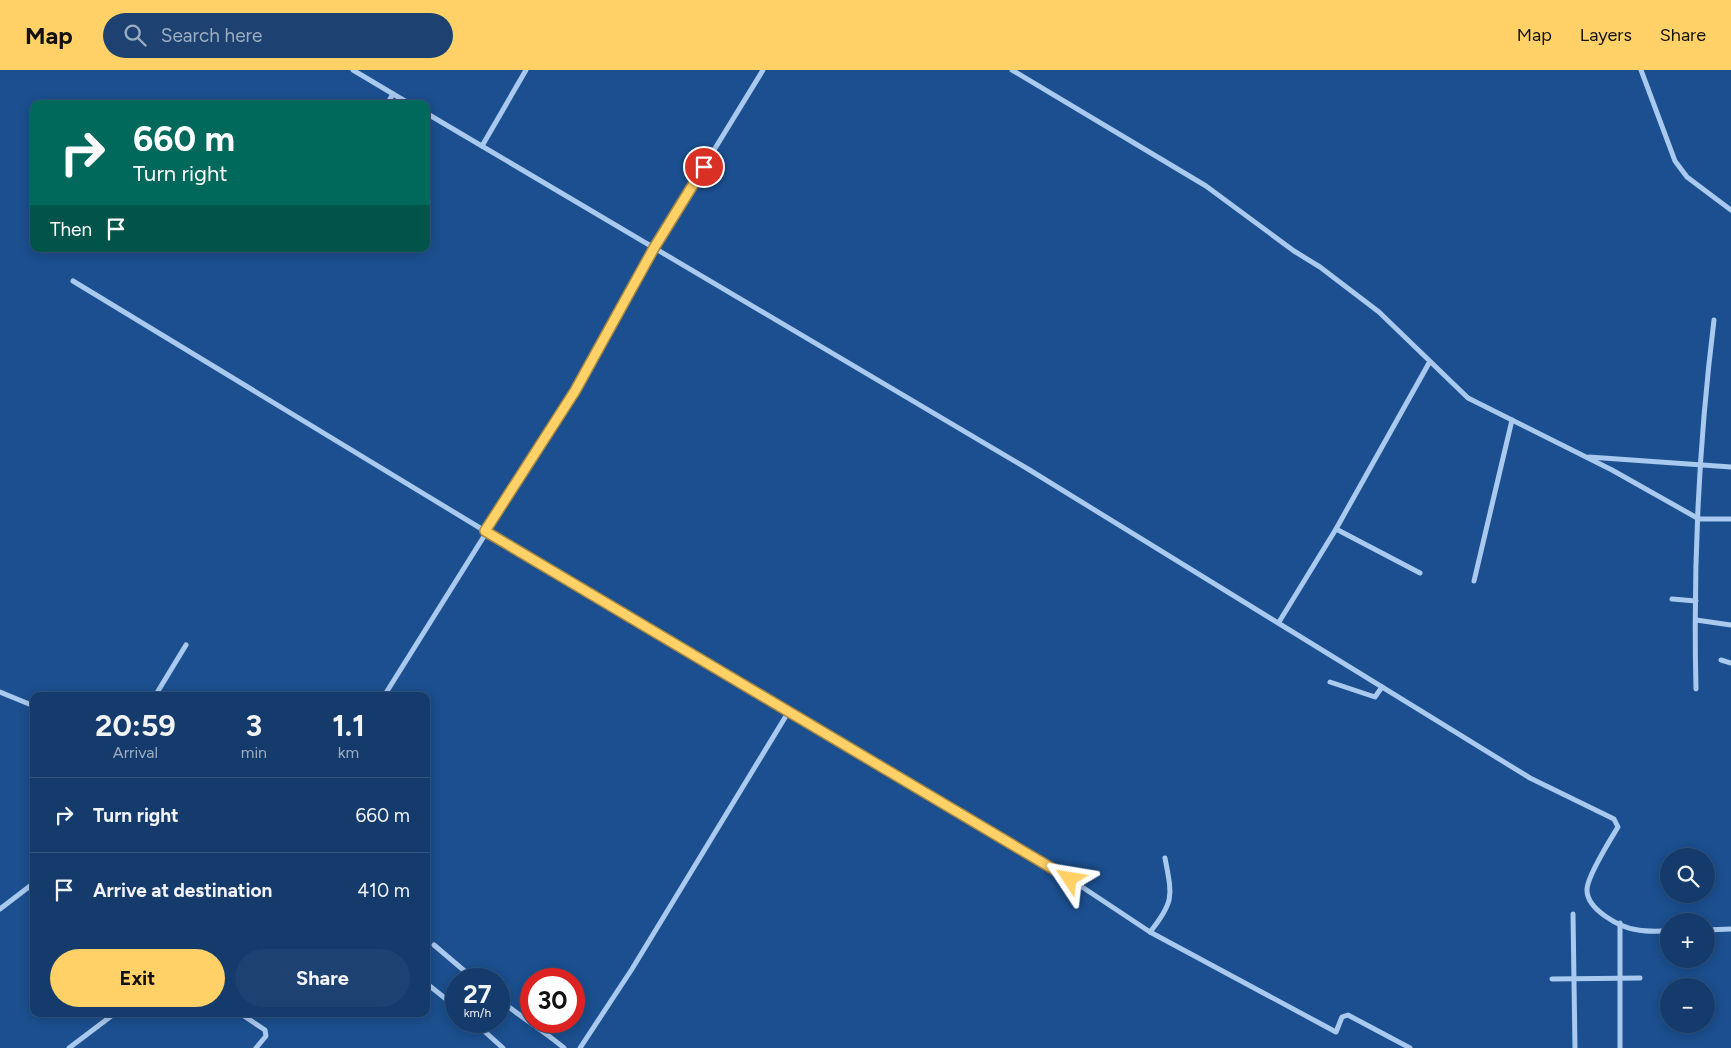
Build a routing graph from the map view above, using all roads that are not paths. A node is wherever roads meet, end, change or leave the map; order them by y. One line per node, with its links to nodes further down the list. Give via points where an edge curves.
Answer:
1 (353, 70): 6 (street)
2 (526, 70): 10 (street)
3 (763, 70): 12 (street)
4 (1012, 70): 15 (street, via 1206,186 1379,312)
5 (1641, 70): 11 (street, via 1675,161 1687,177)
6 (393, 94): 7 (street); 8 (street)
7 (389, 100)
8 (403, 100)
9 (430, 115): 10 (street)
10 (482, 146): 12 (street)
11 (1731, 210)
12 (654, 248): 23 (street, via 575,391); 29 (street, via 1028,469)
13 (73, 281): 23 (street)
14 (1714, 320): 18 (street)
15 (1429, 363): 16 (street, via 1468,398); 22 (street)
16 (1512, 420): 17 (street); 25 (street)
17 (1586, 457): 18 (street); 20 (street)
18 (1702, 466): 19 (street); 20 (street)
19 (1731, 467)
20 (1699, 519): 21 (street); 27 (street)
21 (1731, 519)
22 (1336, 529): 24 (street); 29 (street)
23 (485, 531): 39 (street); 41 (street)
24 (1420, 573)
25 (1474, 581)
26 (1672, 599): 27 (street)
27 (1696, 601): 28 (street)
28 (1696, 620): 30 (street); 36 (street)
29 (1278, 622): 35 (street)
30 (1731, 625)
31 (186, 645): 38 (street)
32 (1721, 660): 33 (street)
33 (1731, 663)
34 (1330, 682): 35 (street, via 1375,697)
35 (1382, 687): 46 (street, via 1530,778 1614,819 1618,827 1587,888 1591,904 1601,914)
36 (1696, 689)
37 (0, 692): 40 (street)
38 (157, 692)
39 (386, 692)
40 (30, 704)
41 (789, 711): 50 (street, via 1051,867); 67 (street, via 632,969)
42 (1165, 858): 50 (street, via 1170,900 1165,913)
43 (30, 886): 44 (street)
44 (0, 909)
45 (1573, 914): 53 (street)
46 (1620, 923): 49 (street, via 1636,930); 54 (street)
47 (1731, 929): 48 (street)
48 (1715, 930)
49 (1660, 931)
50 (1150, 932): 68 (street, via 1336,1032 1342,1017 1348,1015)
51 (434, 945): 52 (street)
52 (461, 968)
53 (1574, 978): 54 (street); 56 (street); 69 (street)
54 (1620, 978): 55 (street); 70 (street)
55 (1640, 978)
56 (1552, 979)
57 (430, 986): 58 (street)
58 (445, 998)
59 (510, 1009): 66 (street)
60 (110, 1017): 63 (street)
61 (246, 1017): 64 (street, via 265,1030 266,1036)
62 (486, 1033): 65 (street)
63 (69, 1048)
64 (256, 1048)
65 (503, 1048)
66 (564, 1048)
67 (580, 1048)
68 (1410, 1048)
69 (1575, 1048)
70 (1620, 1048)

